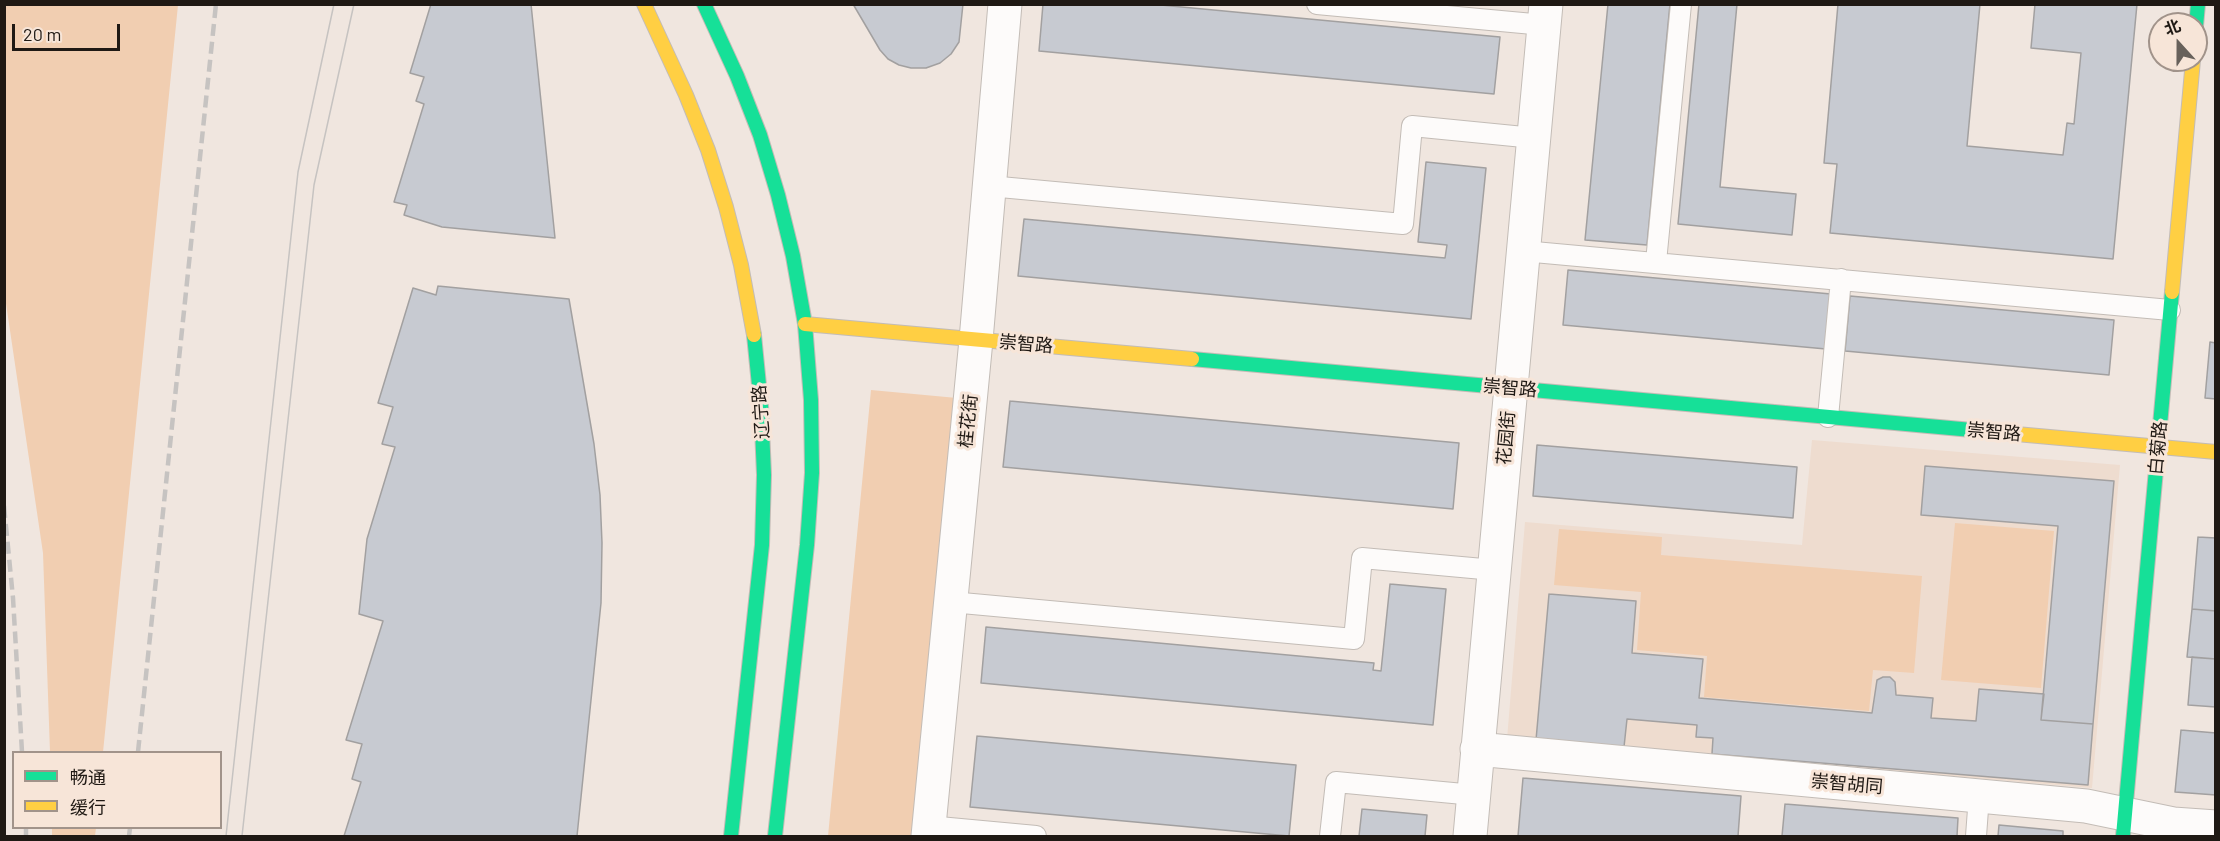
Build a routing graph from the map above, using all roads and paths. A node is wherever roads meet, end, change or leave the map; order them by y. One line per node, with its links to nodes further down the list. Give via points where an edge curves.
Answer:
1 (644, 4): 28 (street, 辽宁路, via 708,150 741,265 754,335 764,475 762,545)
2 (704, 4): 14 (street, via 760,135 793,255)
3 (1005, 4): 9 (street, 桂花街)
4 (1681, 4): 11 (lane)
5 (1324, 5): 6 (lane)
6 (1545, 15): 8 (street, 花园街)
7 (2192, 72): 13 (street, 白菊路)
8 (1534, 138): 9 (lane, via 1412,126 1402,224); 10 (street, 花园街)
9 (989, 186): 15 (street, 桂花街)
10 (1523, 251): 11 (lane); 16 (street, 花园街)
11 (1656, 262): 12 (lane)
12 (1840, 279): 13 (lane); 17 (lane)
13 (2170, 310): 18 (street, 白菊路)
14 (805, 324): 15 (street, 崇智路); 29 (street, via 812,473)
15 (976, 340): 16 (street, 崇智路); 21 (street, 桂花街)
16 (1511, 388): 17 (street, 崇智路); 20 (street, 花园街)
17 (1828, 417): 18 (street, 崇智路)
18 (2158, 447): 19 (street, 崇智路); 25 (street, 白菊路)
19 (2216, 453)
20 (1494, 570): 21 (lane, via 1362,558 1354,639); 22 (street, 花园街)
21 (951, 602): 27 (street, 桂花街)
22 (1477, 749): 23 (street, 花园街); 24 (street, 崇智胡同)
23 (1474, 795): 31 (lane, via 1336,782); 32 (street, 花园街)
24 (1979, 796): 25 (street, 崇智胡同, via 2086,806); 33 (lane)
25 (2124, 825): 26 (street, 崇智胡同)
26 (2216, 827)
27 (928, 832): 30 (lane)
28 (731, 837)
29 (775, 837)
30 (1036, 837)
31 (1330, 837)
32 (1470, 837)
33 (1976, 837)

